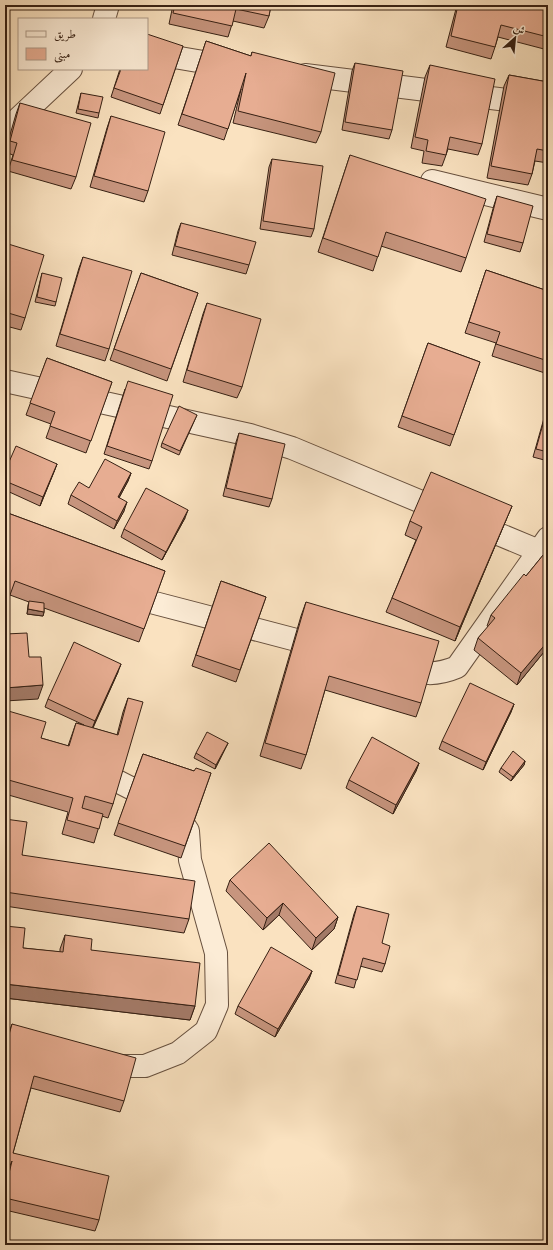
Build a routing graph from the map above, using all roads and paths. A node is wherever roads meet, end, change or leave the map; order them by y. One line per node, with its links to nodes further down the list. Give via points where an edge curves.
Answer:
1 (108, 5): 2 (street)
2 (104, 18)
3 (148, 49): 4 (street, via 174,57)
4 (248, 69)
5 (70, 70): 8 (street)
6 (287, 74): 7 (street)
7 (548, 105)
8 (5, 130)
9 (432, 181): 10 (street)
10 (548, 209)
11 (5, 381): 12 (street, via 250,435 292,448)
12 (543, 544): 15 (street, via 457,667 444,672 422,674)
13 (106, 590): 14 (street)
14 (345, 653)
15 (384, 663)
16 (72, 766): 17 (street, via 117,781 177,814 188,831 190,860 216,953 217,1005 206,1031 178,1053 145,1066)
17 (80, 1063)

